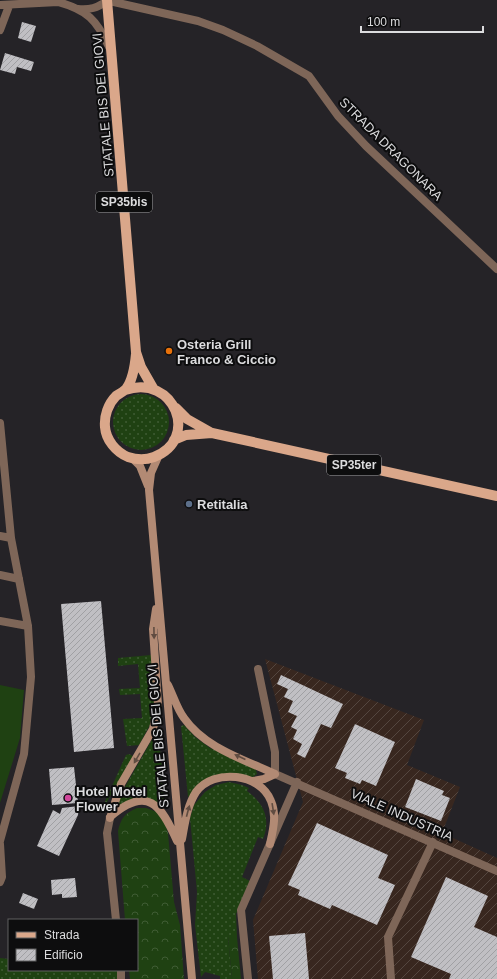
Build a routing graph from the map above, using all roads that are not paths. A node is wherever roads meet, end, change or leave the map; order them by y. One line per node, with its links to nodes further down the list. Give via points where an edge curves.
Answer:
1 (106, 0): 6 (street, via 99,7 89,10); 8 (main road, STATALE BIS DEI GIOVI / SP35bis); 9 (street, STRADA DRAGONARA, via 198,21 223,30 309,76 338,116 366,146)
2 (60, 1): 3 (street); 6 (street)
3 (26, 2): 5 (street)
4 (0, 5): 5 (street)
5 (9, 6): 7 (street)
6 (78, 9): 8 (street, via 94,20)
7 (0, 30)
8 (111, 52): 10 (main road, STATALE BIS DEI GIOVI / SP35bis)
9 (497, 269)
10 (136, 352): 11 (main road, STATALE BIS DEI GIOVI / SP35bis); 12 (main road, STATALE BIS DEI GIOVI / SP35bis, via 135,366)
11 (153, 388): 12 (main road, via 134,387); 13 (main road, STATALE BIS DEI GIOVI / SP35bis, via 161,392)
12 (126, 390): 18 (main road, STATALE BIS DEI GIOVI / SP35bis, via 116,396 109,405 105,427 114,447)
13 (174, 406): 15 (main road, SP35ter, via 187,419); 16 (main road, via 178,423)
14 (0, 423): 19 (street)
15 (212, 433): 16 (main road, SP35ter, via 186,435); 21 (main road, SP35ter)
16 (174, 440): 17 (main road, STATALE BIS DEI GIOVI / SP35bis, via 168,449)
17 (159, 455): 18 (main road, via 142,460); 20 (main road, STATALE BIS DEI GIOVI / SP35bis, via 151,473)
18 (133, 459): 20 (main road, STATALE BIS DEI GIOVI / SP35bis, via 145,475)
19 (2, 471): 23 (street)
20 (149, 490): 26 (main road, STATALE BIS DEI GIOVI / SP35bis)
21 (497, 496)
22 (0, 536): 23 (street)
23 (11, 538): 25 (street)
24 (0, 575): 25 (street)
25 (19, 579): 28 (street)
26 (159, 594): 30 (main road, STATALE BIS DEI GIOVI / SP35bis); 34 (main road, one-way to 34, via 153,629 158,706 153,729 121,784)
27 (0, 621): 28 (street)
28 (28, 626): 35 (street, via 31,676 24,754)
29 (258, 669): 31 (street, via 275,752)
30 (166, 679): 31 (main road, one-way to 30, via 213,745 197,734 183,718); 39 (main road, STATALE BIS DEI GIOVI / SP35bis)
31 (275, 774): 32 (main road); 33 (street, VIALE INDUSTRIA)
32 (253, 782): 38 (main road, one-way to 38, via 265,791 271,801 274,820); 39 (main road, one-way to 32, via 191,801 204,785 213,779 226,777)
33 (297, 782): 36 (street, VIALE INDUSTRIA); 38 (street)
34 (110, 818): 39 (main road, via 124,805 132,802 149,802 163,811); 42 (street, via 107,833)
35 (0, 841)
36 (433, 842): 40 (street, VIALE INDUSTRIA); 45 (street, via 388,937)
37 (0, 844): 41 (street)
38 (270, 844): 44 (street, via 242,910)
39 (180, 850): 43 (main road, STATALE BIS DEI GIOVI / SP35bis)
40 (497, 871)
41 (0, 882)
42 (116, 919)
43 (192, 979)
44 (248, 979)
45 (391, 979)

